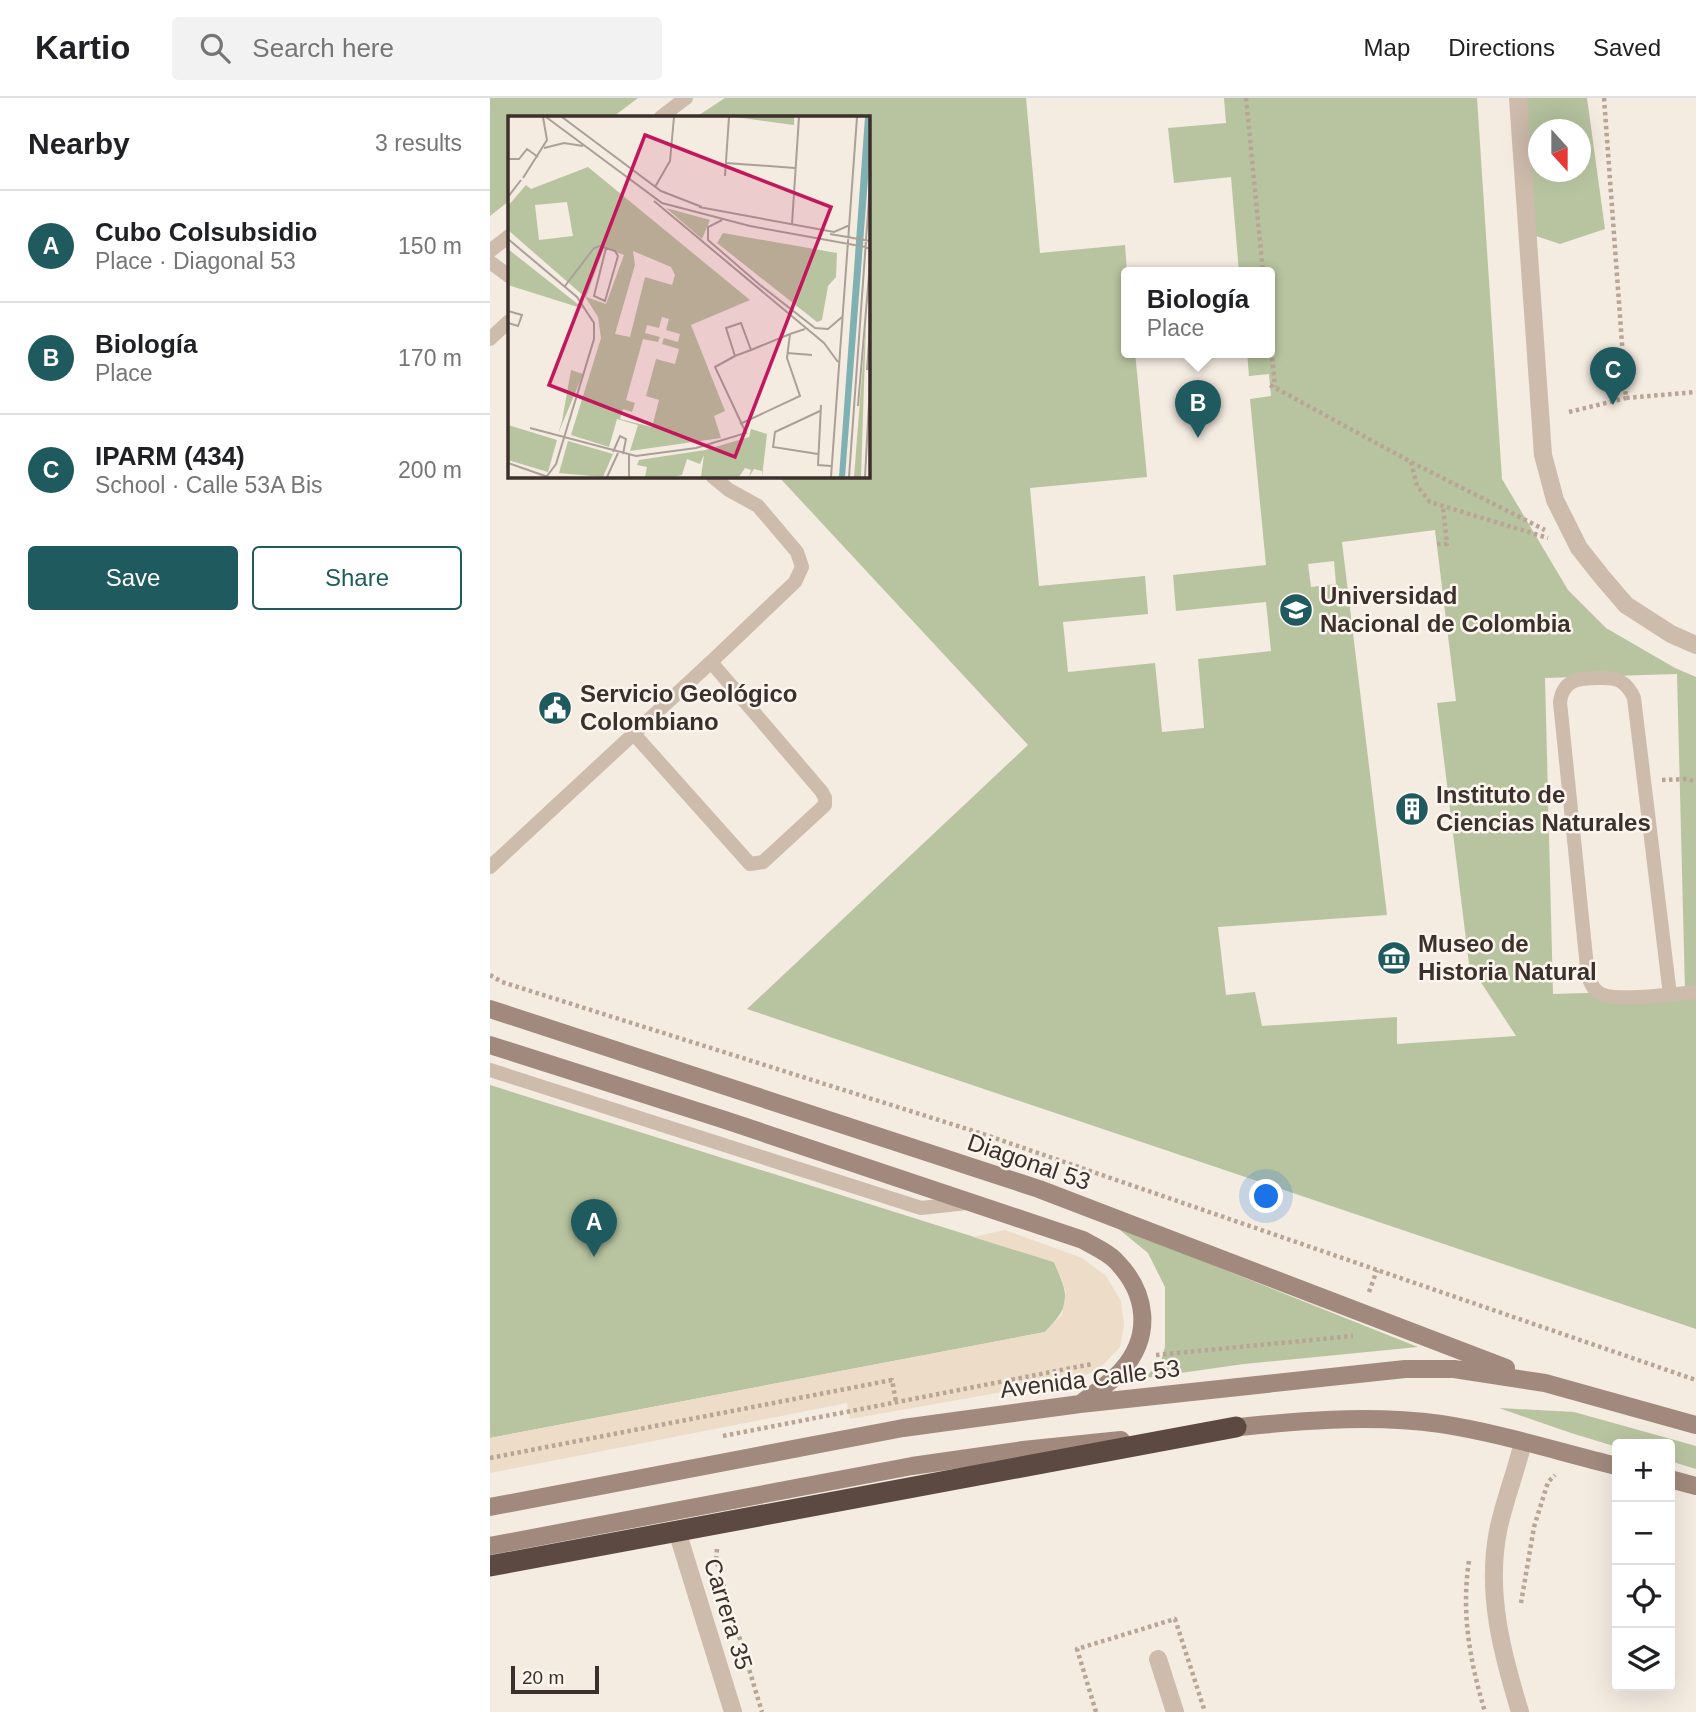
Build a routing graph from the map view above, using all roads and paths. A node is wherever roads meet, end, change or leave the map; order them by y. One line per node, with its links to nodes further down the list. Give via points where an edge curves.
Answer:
1 (686, 98): 5 (lane)
2 (1246, 98): 9 (path)
3 (1518, 98): 21 (street, via 1543,455 1555,500)
4 (1604, 98): 15 (path)
5 (662, 116)
6 (508, 237): 7 (lane)
7 (490, 251)
8 (490, 262): 10 (lane)
9 (1263, 267)
10 (508, 275)
11 (508, 322): 12 (lane)
12 (490, 340)
13 (1271, 358): 17 (path, via 1272,387)
14 (1696, 392): 15 (path)
15 (1626, 398): 16 (path)
16 (1569, 412)
17 (1411, 462): 19 (path, via 1422,495); 21 (path)
18 (714, 478): 23 (lane, via 758,506 797,552 802,568 795,582)
19 (1443, 508): 20 (path, via 1447,544); 21 (path)
20 (1437, 544)
21 (1579, 548): 22 (street, via 1626,605)
22 (1696, 645)
23 (711, 662): 24 (lane); 24 (lane, via 822,792 821,810 763,862 750,864)
24 (633, 733): 27 (lane)
25 (1644, 780): 26 (path); 30 (lane); 30 (lane, via 1629,688 1611,678 1566,684 1560,702 1588,977 1592,987 1613,997)
26 (1696, 782)
27 (490, 867)
28 (490, 975): 41 (path, via 983,1134)
29 (1696, 992): 30 (lane)
30 (1670, 995)
31 (490, 1009): 42 (main road, Diagonal 53, via 1039,1189)
32 (490, 1045): 33 (main road)
33 (563, 1068): 35 (lane); 36 (main road)
34 (490, 1070): 35 (lane)
35 (556, 1091): 37 (lane)
36 (726, 1120): 37 (lane); 38 (main road)
37 (722, 1145): 39 (lane)
38 (846, 1161): 39 (lane); 40 (main road)
39 (838, 1181): 40 (lane, via 921,1208)
40 (971, 1202): 44 (main road, via 1083,1240 1113,1258 1134,1283 1142,1306 1142,1331 1133,1357)
41 (1696, 1380)
42 (1545, 1383): 44 (main road, Avenida Calle 53, via 1454,1369 1405,1369); 45 (main road, Avenida Calle 53)
43 (893, 1402): 48 (path, via 892,1380)
44 (1080, 1404): 53 (main road, Avenida Calle 53, via 903,1428)
45 (1696, 1425)
46 (1236, 1427): 47 (main road, via 1314,1420 1406,1421); 54 (highway); 56 (main road, via 912,1466)
47 (1523, 1442): 49 (main road); 63 (street, via 1498,1532 1494,1580 1503,1657)
48 (490, 1458)
49 (1612, 1465)
50 (1566, 1470): 58 (path, via 1548,1482 1534,1527)
51 (1675, 1480): 52 (main road)
52 (1696, 1486)
53 (490, 1507)
54 (677, 1531): 57 (highway); 60 (street, Carrera 35)
55 (723, 1542): 61 (path, via 716,1560)
56 (490, 1546)
57 (490, 1566)
58 (1521, 1612)
59 (1158, 1658): 62 (street)
60 (733, 1712)
61 (762, 1712)
62 (1175, 1712)
63 (1520, 1712)

